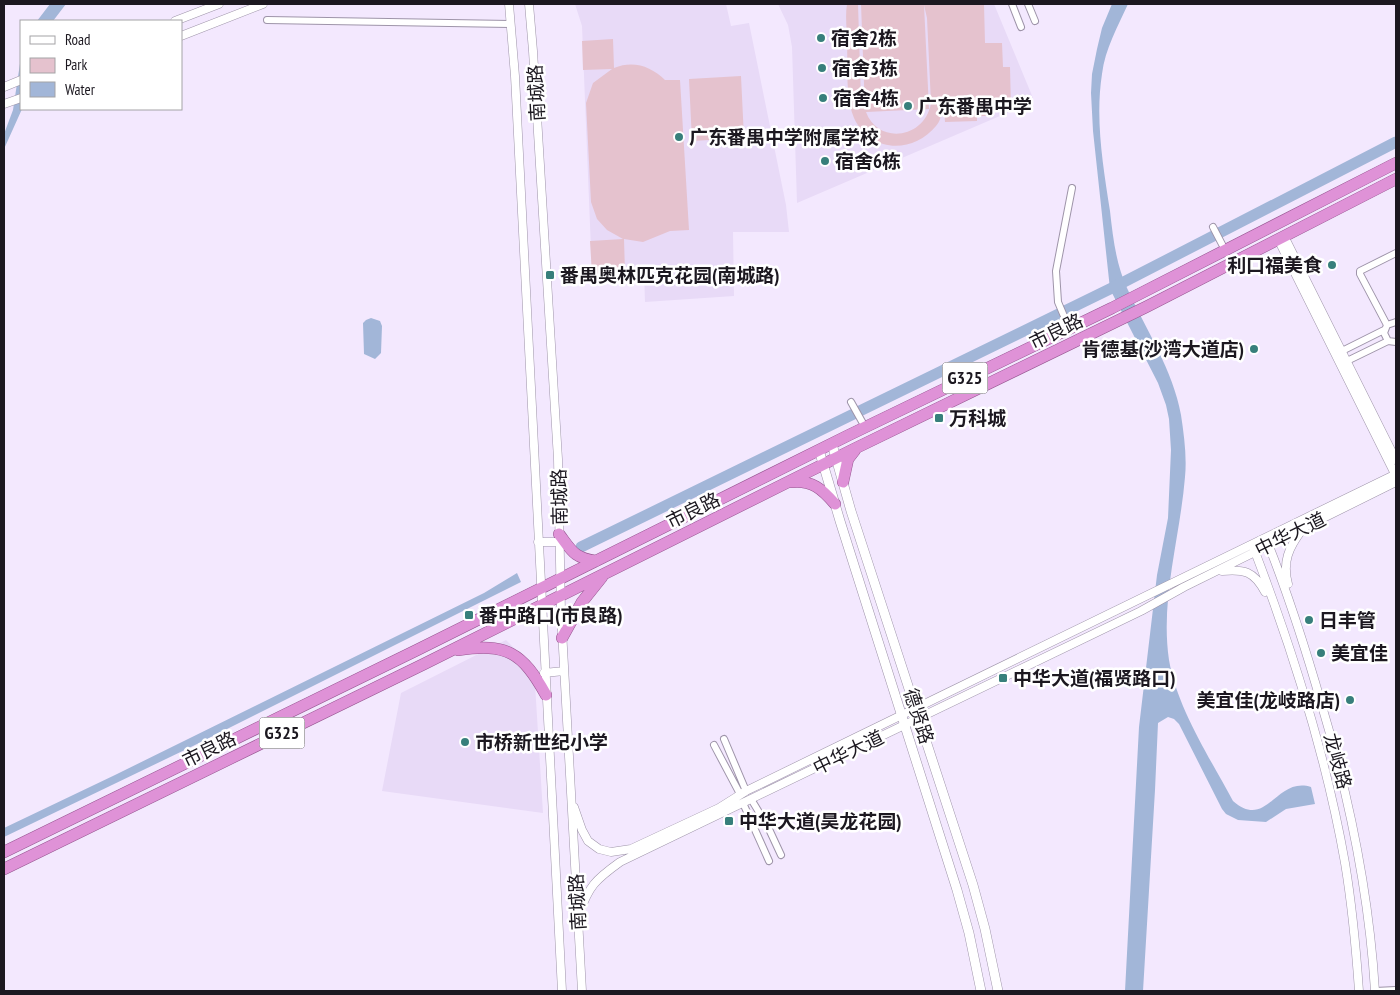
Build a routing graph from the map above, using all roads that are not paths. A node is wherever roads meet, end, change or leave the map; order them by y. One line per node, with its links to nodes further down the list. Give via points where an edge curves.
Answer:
1 (219, 4): 7 (street)
2 (263, 4): 12 (street)
3 (509, 4): 10 (street, 南城路)
4 (529, 4): 44 (street, 南城路, via 557,449)
5 (1012, 4): 11 (street)
6 (1028, 4): 9 (street)
7 (178, 20)
8 (267, 20): 10 (street)
9 (1035, 21)
10 (511, 24): 45 (street, 南城路)
11 (1021, 27)
12 (182, 36)
13 (18, 82): 14 (street)
14 (4, 87)
15 (20, 98): 16 (street)
16 (4, 104)
17 (1396, 163): 22 (highway, 市良路 / G325)
18 (1396, 179): 21 (highway, 市良路 / G325)
19 (1072, 188): 25 (street, via 1056,271 1058,302)
20 (1213, 227): 22 (street)
21 (1281, 238): 29 (street); 34 (highway, 市良路 / G325, via 1146,308); 39 (street)
22 (1223, 247): 25 (highway, 市良路 / G325, via 1112,308)
23 (1396, 253): 26 (street, via 1360,272)
24 (1396, 322): 26 (street)
25 (1068, 324): 32 (highway, 市良路 / G325)
26 (1386, 327): 27 (street); 29 (street)
27 (1388, 341): 28 (street); 30 (street)
28 (1396, 342)
29 (1342, 351): 30 (street)
30 (1347, 361): 37 (street)
31 (851, 402): 32 (street)
32 (863, 424): 33 (highway, 市良路 / G325)
33 (832, 444): 35 (highway, 市良路 / G325); 36 (main road, 德贤路)
34 (856, 448): 36 (highway, 市良路 / G325); 41 (highway, via 848,459)
35 (819, 450): 38 (main road, 德贤路); 48 (highway, 市良路 / G325)
36 (837, 458): 38 (highway, 市良路 / G325); 41 (main road, 德贤路)
37 (1396, 460)
38 (824, 464): 40 (highway, 市良路 / G325); 42 (main road, 德贤路)
39 (1396, 476): 43 (street, 中华大道); 46 (street, 中华大道)
40 (788, 482): 42 (highway, via 802,481 818,486); 50 (highway, 市良路 / G325)
41 (843, 482): 62 (main road, 德贤路)
42 (835, 504): 63 (main road, 德贤路)
43 (1303, 528): 46 (street, 中华大道); 55 (street, via 1290,547 1285,569)
44 (559, 538): 45 (street); 48 (highway, via 582,559); 51 (street, 南城路)
45 (538, 542): 52 (street, 南城路)
46 (1267, 542): 47 (street, 中华大道); 55 (street, 龙岐路)
47 (1253, 549): 49 (street, 中华大道); 56 (street, 龙岐路); 62 (street, 中华大道, via 1188,575)
48 (596, 561): 51 (highway, 市良路 / G325)
49 (1215, 572): 56 (street, via 1239,570 1253,575 1259,580); 64 (street, 中华大道)
50 (606, 573): 53 (highway, 市良路 / G325); 57 (highway, via 582,602)
51 (560, 579): 52 (highway, 市良路 / G325); 53 (street, 南城路)
52 (540, 588): 54 (street, 南城路); 73 (highway, 市良路 / G325)
53 (560, 595): 54 (highway, 市良路 / G325); 57 (street, 南城路)
54 (541, 605): 58 (highway, 市良路 / G325); 60 (street, 南城路)
55 (1297, 624): 85 (street, 龙岐路, via 1332,738 1355,832 1368,910)
56 (1281, 626): 84 (street, 龙岐路, via 1319,744 1338,827 1351,903)
57 (562, 638): 59 (street, 南城路)
58 (449, 651): 61 (highway, via 482,647 504,650 529,668); 77 (highway, 市良路 / G325)
59 (564, 671): 60 (street); 71 (street, 南城路)
60 (544, 673): 61 (street, 南城路)
61 (546, 695): 80 (street, 南城路)
62 (916, 708): 63 (street, 中华大道); 64 (main road, 德贤路)
63 (901, 715): 65 (main road, 德贤路); 66 (street, 中华大道)
64 (919, 718): 65 (street, 中华大道); 83 (main road, 德贤路, via 980,907)
65 (904, 725): 67 (street, 中华大道); 82 (main road, 德贤路, via 961,904)
66 (874, 728): 67 (street); 70 (street, 中华大道)
67 (878, 738): 72 (street, 中华大道)
68 (724, 740): 70 (street)
69 (714, 744): 70 (street)
70 (743, 792): 74 (street, 中华大道, via 719,808)
71 (571, 798): 74 (street, 中华大道, via 588,841 611,852); 78 (street, 南城路)
72 (747, 801): 74 (street, 中华大道); 75 (street, via 768,827); 76 (street)
73 (4, 852)
74 (632, 852): 78 (street, 中华大道, via 590,887)
75 (781, 855)
76 (769, 861)
77 (4, 870)
78 (578, 917): 81 (street, 南城路)
79 (1396, 990): 85 (street)
80 (562, 991)
81 (582, 991)
82 (981, 991)
83 (998, 991)
84 (1360, 991)
85 (1376, 991)

